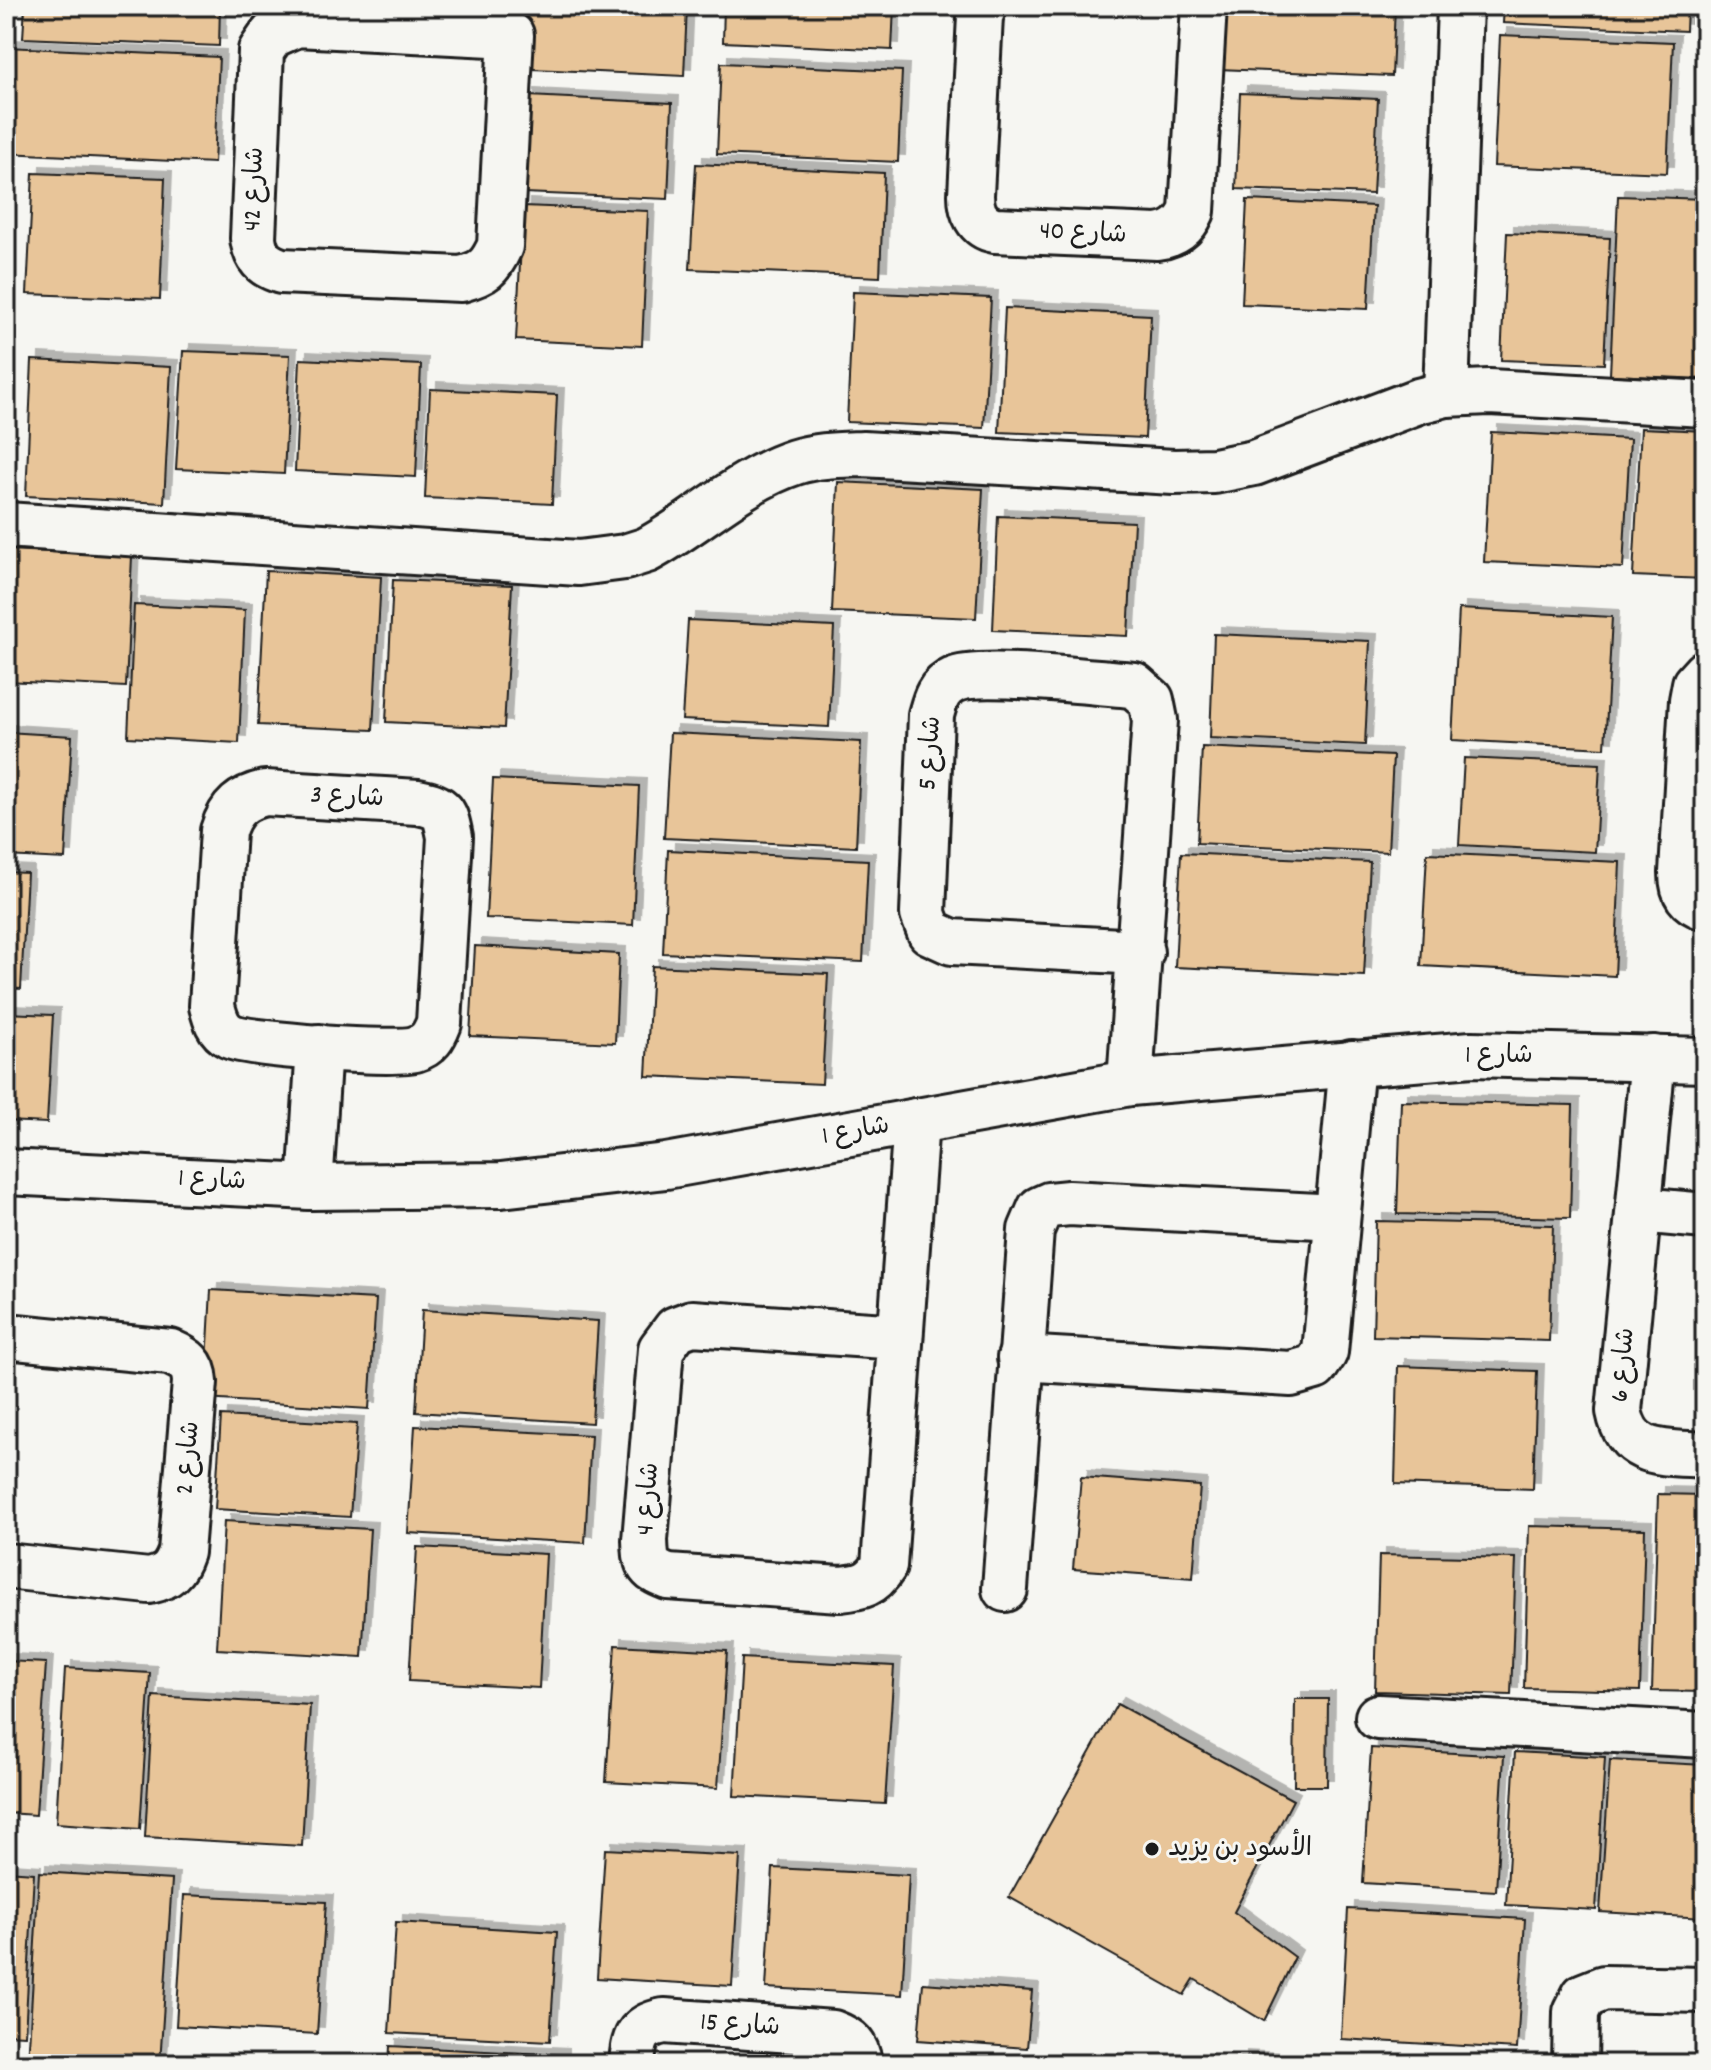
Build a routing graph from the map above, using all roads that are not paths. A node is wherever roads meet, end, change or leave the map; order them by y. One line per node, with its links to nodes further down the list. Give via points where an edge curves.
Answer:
1 (984, 6): 2 (street, شارع 40, via 971,195 977,220 995,230 1157,237 1178,230 1192,211)
2 (1204, 6)
3 (1460, 6): 5 (street)
4 (512, 21): 4 (street, شارع 42, via 500,246 493,262 480,274 461,279 281,271 258,258 253,238 261,51 272,35 297,24)
5 (1446, 394): 6 (street); 7 (street, via 1254,463 1214,471 829,455 765,475 667,539 602,562)
6 (1705, 404)
7 (6, 525)
8 (1705, 673): 9 (street, via 1695,684 1692,700 1682,873 1686,894)
9 (1705, 907)
10 (1141, 952): 10 (street, شارع 5, via 1155,720 1151,700 1134,685 988,676 956,678 945,685 931,715 923,914 930,932 952,942); 15 (street, شارع 5)
11 (319, 1047): 11 (street, شارع 3, via 231,1037 215,1018 227,818 246,797 265,793 438,807 450,837 439,1023 434,1035 426,1045 399,1052); 18 (street)
12 (1653, 1058): 13 (street, شارع 1); 14 (street, شارع 1, via 1472,1054); 19 (street, شارع 6)
13 (1705, 1060)
14 (1352, 1063): 15 (street, شارع 1); 21 (street)
15 (1130, 1083): 16 (street, شارع 1)
16 (916, 1121): 18 (street, شارع 1, via 666,1166 516,1183); 23 (street, شارع 4)
17 (6, 1172): 18 (street, شارع 1)
18 (310, 1187)
19 (1640, 1210): 20 (street); 25 (street, شارع 6, via 1619,1411 1623,1429 1638,1445)
20 (1705, 1216)
21 (1337, 1217): 24 (street, via 1069,1203 1040,1209 1031,1230); 24 (street, via 1325,1352 1315,1367 1291,1374)
22 (6, 1336): 26 (street, شارع 2, via 170,1352 191,1364 195,1382 181,1552 170,1573 149,1581)
23 (900, 1337): 23 (street, شارع 4, via 884,1566 876,1579 864,1587 840,1589 655,1572 646,1559 645,1540 661,1349 676,1329 692,1323)
24 (1020, 1358): 27 (street)
25 (1705, 1455)
26 (6, 1566)
27 (1005, 1589)
28 (1378, 1717): 29 (street)
29 (1705, 1735)
30 (1705, 1990): 33 (street, via 1604,1988 1584,1996 1576,2012)
31 (632, 2064): 32 (street, شارع 15, via 637,2036 664,2021 833,2033 854,2046)
32 (859, 2064)
33 (1575, 2064)

